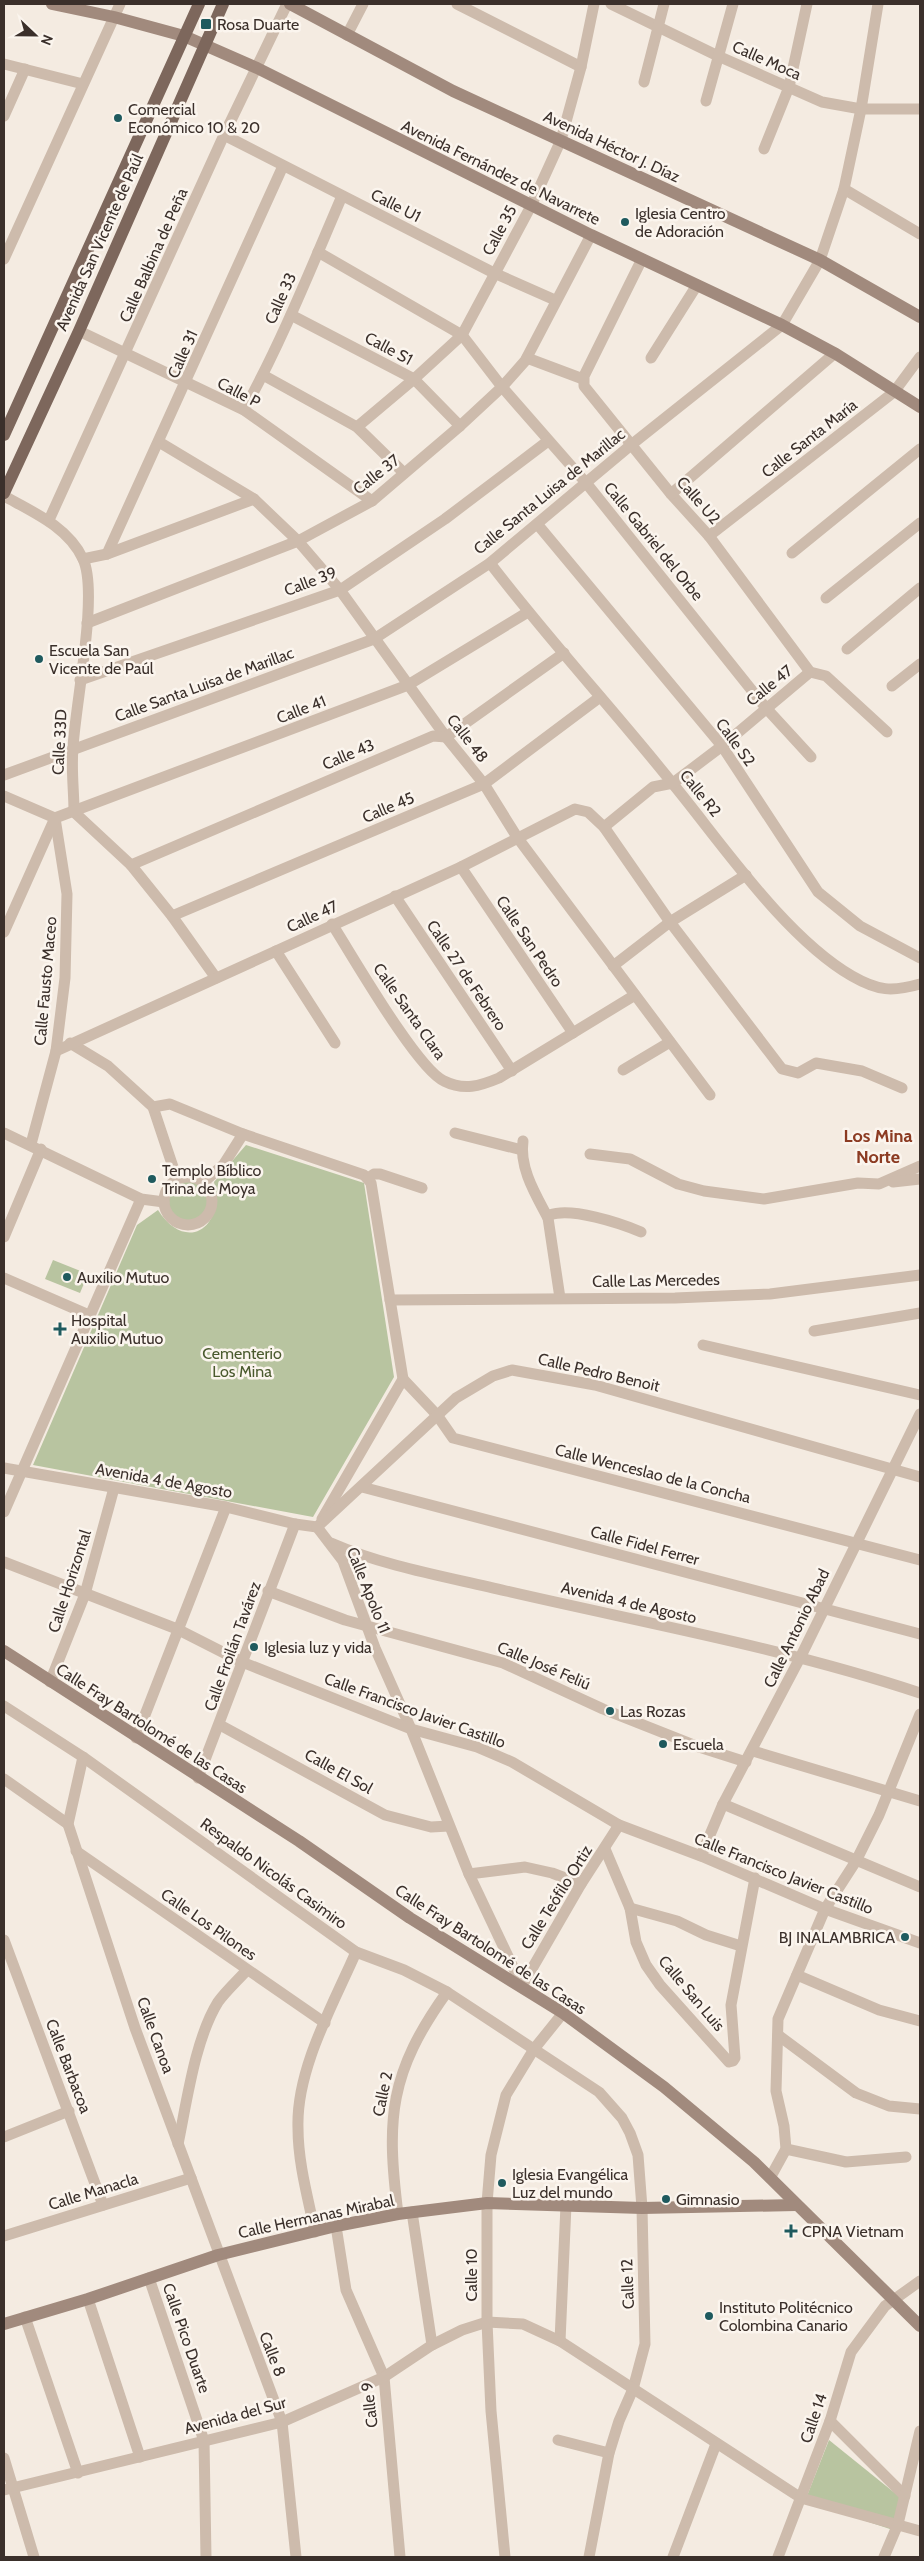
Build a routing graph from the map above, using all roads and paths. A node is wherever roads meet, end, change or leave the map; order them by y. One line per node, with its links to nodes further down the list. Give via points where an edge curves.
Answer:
1 (52, 4): 14 (street, Avenida Fernández de Navarrete)
2 (120, 4): 14 (street)
3 (199, 4): 17 (main road, Avenida San Vicente de Paúl)
4 (223, 4): 18 (main road, Avenida San Vicente de Paúl)
5 (288, 4): 16 (street, Avenida Héctor J. Díaz); 22 (street, Calle Balbina de Peña)
6 (363, 4): 16 (street)
7 (457, 4): 21 (street)
8 (594, 4): 21 (street, Calle 35)
9 (611, 4): 15 (street, Calle Moca)
10 (664, 4): 15 (street)
11 (732, 4): 19 (street)
12 (808, 4): 26 (street)
13 (878, 4): 28 (street, Calle Santa Luisa de Marillac)
14 (114, 17): 17 (street, Avenida Fernández de Navarrete); 25 (street)
15 (658, 28): 19 (street, Calle Moca); 24 (street)
16 (348, 35): 32 (street, Avenida Héctor J. Díaz, via 453,91)
17 (184, 36): 18 (street, Avenida Fernández de Navarrete); 67 (main road, Avenida San Vicente de Paúl)
18 (204, 44): 22 (street, Avenida Fernández de Navarrete); 50 (main road, Avenida San Vicente de Paúl)
19 (718, 56): 26 (street, Calle Moca); 27 (street)
20 (4, 64): 23 (street)
21 (581, 67): 32 (street, Calle 35)
22 (257, 68): 31 (street, Calle Balbina de Peña); 37 (street, Avenida Fernández de Navarrete)
23 (25, 69): 25 (street); 30 (street)
24 (644, 82)
25 (83, 84): 41 (street)
26 (789, 88): 28 (street, Calle Moca, via 822,102); 33 (street)
27 (706, 102)
28 (861, 109): 29 (street, Calle Moca); 35 (street, Calle Santa Luisa de Marillac)
29 (920, 109)
30 (4, 116)
31 (224, 135): 34 (street, Calle U1); 53 (street, Calle Balbina de Peña)
32 (561, 140): 37 (street, Calle 35); 43 (street, Avenida Héctor J. Díaz)
33 (764, 149)
34 (283, 166): 36 (street, Calle U1); 60 (street, Calle 31)
35 (844, 189): 38 (street); 43 (street, Calle Santa Luisa de Marillac)
36 (342, 196): 40 (street, Calle 33); 44 (street, Calle U1)
37 (531, 206): 39 (street, Avenida Fernández de Navarrete); 44 (street, Calle 35)
38 (920, 234)
39 (591, 235): 42 (street, Avenida Fernández de Navarrete); 46 (street, Calle 37)
40 (318, 252): 47 (street, Calle 33); 51 (street, Calle Gabriel del Orbe)
41 (4, 259)
42 (642, 259): 45 (street, Avenida Fernández de Navarrete); 59 (street)
43 (820, 260): 48 (street, Avenida Héctor J. Díaz); 49 (street, Calle Santa Luisa de Marillac)
44 (494, 274): 46 (street, Calle U1); 51 (street, Calle 35)
45 (697, 285): 49 (street, Avenida Fernández de Navarrete); 56 (street)
46 (555, 300): 55 (street, Calle 37)
47 (291, 315): 57 (street, Calle 33); 58 (street, Calle S1)
48 (920, 317)
49 (782, 325): 52 (street, Avenida Fernández de Navarrete); 70 (street, Calle Santa Luisa de Marillac)
50 (79, 330): 53 (street, Calle P); 75 (main road, Avenida San Vicente de Paúl)
51 (462, 335): 58 (street, Calle 35); 61 (street, Calle Gabriel del Orbe)
52 (834, 353): 62 (street, Avenida Fernández de Navarrete); 74 (street)
53 (126, 354): 60 (street, Calle P); 78 (street, Calle Balbina de Peña)
54 (920, 357): 62 (street, Calle Santa María)
55 (527, 358): 59 (street); 61 (street, Calle 37)
56 (651, 358)
57 (263, 375): 64 (street, Calle 33); 66 (street)
58 (414, 379): 65 (street, Calle S1); 66 (street, Calle 35)
59 (583, 380): 70 (street, Calle U2, via 584,386)
60 (186, 383): 64 (street, Calle P); 69 (street, Calle 31)
61 (502, 387): 65 (street, Calle 37); 68 (street, Calle Gabriel del Orbe)
62 (894, 392): 63 (street, Avenida Fernández de Navarrete); 81 (street, Calle Santa María)
63 (920, 407)
64 (244, 410): 77 (street, Calle P)
65 (460, 426): 72 (street, Calle 37)
66 (357, 427): 72 (street)
67 (4, 436)
68 (548, 440): 73 (street, Calle Gabriel del Orbe); 88 (street, Calle 39, via 445,519)
69 (159, 442): 76 (street, Calle 48); 84 (street, Calle 31)
70 (631, 445): 73 (street, Calle Santa Luisa de Marillac); 74 (street, Calle U2)
71 (920, 448): 83 (street)
72 (404, 473): 77 (street, Calle 37)
73 (587, 484): 80 (street, Calle Santa Luisa de Marillac); 101 (street, Calle Gabriel del Orbe)
74 (671, 494): 81 (street, Calle U2)
75 (4, 495): 78 (street, Calle 33D)
76 (254, 499): 82 (street, Calle 48); 84 (street)
77 (372, 501): 82 (street, Calle 37)
78 (49, 520): 85 (street, Calle 33D, via 69,538)
79 (920, 523): 89 (street)
80 (538, 525): 86 (street, Calle Santa Luisa de Marillac); 104 (street, Calle S2)
81 (709, 536): 96 (street, Calle U2)
82 (298, 541): 88 (street, Calle 48); 91 (street, Calle 37)
83 (792, 553)
84 (107, 554): 85 (street)
85 (83, 559): 91 (street, Calle 33D, via 88,579)
86 (490, 562): 90 (street, Calle R2); 92 (street, Calle Santa Luisa de Marillac)
87 (920, 588): 93 (street)
88 (340, 590): 92 (street, Calle 48); 97 (street, Calle 39)
89 (826, 598)
90 (528, 612): 94 (street, Calle R2); 98 (street, Calle 41)
91 (87, 623): 97 (street, Calle 33D)
92 (374, 639): 98 (street, Calle 48); 105 (street, Calle Santa Luisa de Marillac)
93 (846, 649)
94 (564, 654): 100 (street, Calle R2); 103 (street, Calle 43)
95 (920, 664): 99 (street)
96 (810, 672): 101 (street, Calle 47); 102 (street, Calle U2, via 826,676)
97 (80, 680): 105 (street, Calle 33D)
98 (408, 685): 103 (street, Calle 48); 111 (street, Calle 41)
99 (892, 686)
100 (600, 697): 108 (street, Calle R2); 109 (street, Calle 45)
101 (766, 708): 104 (street, Calle 47); 106 (street, Calle Gabriel del Orbe)
102 (887, 732)
103 (446, 737): 109 (street, Calle 48); 115 (street, Calle 43, via 433,736)
104 (722, 746): 108 (street, Calle 47); 124 (street, Calle S2, via 818,892 860,926)
105 (72, 749): 107 (street, Calle Santa Luisa de Marillac); 111 (street, Calle 33D)
106 (811, 758)
107 (4, 775)
108 (673, 783): 113 (street, Calle 47, via 652,787); 117 (street, Calle R2)
109 (484, 784): 114 (street, Calle 48); 119 (street, Calle 45)
110 (4, 796): 112 (street)
111 (74, 812): 112 (street, Calle 41); 115 (street)
112 (55, 818): 122 (street); 133 (street, Calle Fausto Maceo, via 67,894 68,926 66,978)
113 (604, 827): 114 (street, Calle 47, via 588,812 575,809); 120 (street)
114 (517, 837): 116 (street, Calle 47); 125 (street, Calle 48)
115 (131, 865): 119 (street)
116 (460, 866): 118 (street, Calle 47); 129 (street, Calle San Pedro)
117 (746, 875): 120 (street); 127 (street, Calle R2, via 819,953 852,976 879,989)
118 (395, 896): 121 (street, Calle 47); 135 (street, Calle 27 de Febrero)
119 (172, 916): 126 (street)
120 (670, 922): 125 (street); 136 (street, via 782,1069 798,1072 816,1063 862,1071)
121 (332, 924): 123 (street, Calle 47); 135 (street, Calle Santa Clara, via 420,1060 442,1081 467,1088 483,1085)
122 (4, 932)
123 (276, 951): 126 (street, Calle 47); 132 (street)
124 (920, 958)
125 (613, 966): 128 (street, Calle 48)
126 (216, 978): 131 (street, Calle 47)
127 (920, 984)
128 (635, 995): 129 (street, Calle Santa Clara); 130 (street, Calle 48)
129 (573, 1033): 135 (street, Calle Santa Clara)
130 (670, 1042): 134 (street); 137 (street, Calle 48)
131 (70, 1043): 133 (street, Calle 47); 138 (street, via 108,1066)
132 (335, 1043)
133 (56, 1051): 142 (street, Calle Fausto Maceo)
134 (623, 1070)
135 (512, 1071)
136 (902, 1088)
137 (710, 1095)
138 (153, 1107): 141 (street, via 170,1104); 146 (street)
139 (4, 1133): 142 (street)
140 (455, 1133): 153 (street, via 522,1146 530,1184)
141 (243, 1134): 145 (street); 148 (street, via 224,1164)
142 (36, 1147): 151 (street); 155 (street, Calle Fausto Maceo)
143 (590, 1154): 149 (street, via 630,1159 678,1184 764,1199 858,1183)
144 (920, 1166): 149 (street)
145 (368, 1178): 150 (street, via 380,1174); 159 (street)
146 (177, 1179): 148 (street, via 191,1177); 152 (street, via 165,1193)
147 (920, 1179): 149 (street)
148 (204, 1182): 152 (street, via 209,1188 212,1203 210,1211 199,1222 192,1225 176,1222)
149 (878, 1184)
150 (422, 1188)
151 (141, 1199): 152 (street); 161 (street)
152 (164, 1202)
153 (548, 1218): 154 (street, via 553,1214 585,1216); 158 (street)
154 (641, 1232)
155 (4, 1237)
156 (920, 1275): 158 (street, Calle Las Mercedes, via 770,1294)
157 (4, 1278): 161 (street)
158 (560, 1298): 159 (street, Calle Las Mercedes)
159 (390, 1300): 164 (street)
160 (920, 1313): 162 (street)
161 (89, 1315): 170 (street)
162 (814, 1331)
163 (703, 1345): 165 (street)
164 (403, 1379): 167 (street, Calle Wenceslao de la Concha); 177 (street)
165 (920, 1395)
166 (920, 1414): 169 (street, Calle Antonio Abad)
167 (437, 1416): 169 (street, Calle Pedro Benoit, via 456,1398 493,1376 512,1370 522,1371 595,1385); 172 (street, Calle Pedro Benoit); 178 (street, Calle Wenceslao de la Concha, via 453,1438)
168 (4, 1468): 170 (street, Avenida 4 de Agosto)
169 (892, 1470): 171 (street, Calle Pedro Benoit); 178 (street, Calle Antonio Abad)
170 (21, 1472): 173 (street, Avenida 4 de Agosto); 175 (street)
171 (920, 1477)
172 (362, 1487): 177 (street, Calle Pedro Benoit); 184 (street, Calle Fidel Ferrer)
173 (114, 1488): 174 (street, Avenida 4 de Agosto); 183 (street, Calle Horizontal)
174 (226, 1507): 176 (street, Avenida 4 de Agosto); 186 (street)
175 (4, 1512)
176 (295, 1524): 177 (street, Avenida 4 de Agosto); 182 (street, Calle Froilán Tavárez)
177 (317, 1527): 179 (street, Calle Apolo 11)
178 (856, 1542): 180 (street, Calle Wenceslao de la Concha); 184 (street, Calle Antonio Abad)
179 (331, 1543): 185 (street, Calle Apolo 11, via 343,1561); 189 (street, Avenida 4 de Agosto, via 356,1554 409,1568)
180 (920, 1560)
181 (4, 1562): 183 (street, Calle Francisco Javier Castillo)
182 (268, 1591): 185 (street, Calle José Feliú, via 345,1620); 190 (street, Calle Froilán Tavárez)
183 (85, 1594): 186 (street, Calle Francisco Javier Castillo); 191 (street, Calle Horizontal)
184 (824, 1608): 187 (street, Calle Fidel Ferrer); 189 (street, Calle Antonio Abad)
185 (366, 1624): 196 (street, Calle Apolo 11); 201 (street, Calle José Feliú, via 503,1663 603,1709)
186 (177, 1629): 190 (street, Calle Francisco Javier Castillo); 197 (street)
187 (920, 1634)
188 (4, 1652): 191 (street, Calle Fray Bartolomé de las Casas)
189 (800, 1656): 192 (street, Avenida 4 de Agosto); 199 (street, Calle Antonio Abad)
190 (242, 1662): 195 (street, Calle Froilán Tavárez); 196 (street, Calle Francisco Javier Castillo)
191 (50, 1682): 197 (street, Calle Fray Bartolomé de las Casas)
192 (920, 1693)
193 (4, 1706): 200 (street, Respaldo Nicolás Casimiro)
194 (920, 1714): 198 (street)
195 (220, 1725): 202 (street, Calle Froilán Tavárez); 209 (street, Calle El Sol, via 384,1814 431,1828)
196 (411, 1729): 208 (street, Calle Francisco Javier Castillo, via 477,1747 512,1762); 209 (street, Calle Apolo 11)
197 (136, 1738): 202 (street, Calle Fray Bartolomé de las Casas)
198 (915, 1738): 204 (street)
199 (752, 1751): 201 (street, Calle Antonio Abad); 204 (street)
200 (84, 1757): 207 (street); 223 (street, Respaldo Nicolás Casimiro)
201 (746, 1762): 206 (street, Calle Antonio Abad)
202 (198, 1778): 226 (street, Calle Fray Bartolomé de las Casas, via 299,1841 410,1918)
203 (4, 1779): 207 (street)
204 (888, 1791): 205 (street); 213 (street)
205 (920, 1800)
206 (723, 1804): 212 (street, Calle Antonio Abad); 213 (street)
207 (68, 1824): 211 (street, Calle Canoa)
208 (619, 1825): 210 (street, Calle Teófilo Ortiz); 212 (street, Calle Francisco Javier Castillo)
209 (449, 1826): 214 (street, Calle Apolo 11)
210 (605, 1849): 216 (street, Calle Teófilo Ortiz); 218 (street, Calle San Luis)
211 (76, 1851): 224 (street, Calle Los Pilones); 236 (street, Calle Canoa)
212 (701, 1856): 215 (street, Calle Francisco Javier Castillo)
213 (856, 1861): 217 (street); 219 (street)
214 (469, 1874): 216 (street, via 525,1867); 226 (street, Calle Apolo 11)
215 (755, 1878): 219 (street, Calle Francisco Javier Castillo); 222 (street)
216 (580, 1884): 226 (street, Calle Teófilo Ortiz)
217 (920, 1887)
218 (630, 1908): 222 (street, via 677,1921); 222 (street, Calle San Luis, via 636,1942 646,1965 729,2062 735,2058 731,2005)
219 (825, 1910): 221 (street, Calle Francisco Javier Castillo); 225 (street)
220 (4, 1940): 234 (street, Calle Barbacoa)
221 (920, 1943)
222 (741, 1946)
223 (356, 1952): 227 (street, Respaldo Nicolás Casimiro, via 404,1970); 230 (street)
224 (247, 1970): 230 (street, Calle Los Pilones); 236 (street, via 218,2002 204,2036)
225 (797, 1975): 229 (street, via 879,2010); 231 (street, via 778,2019)
226 (522, 1986): 228 (street, Calle Fray Bartolomé de las Casas)
227 (447, 1992): 232 (street, Respaldo Nicolás Casimiro); 247 (street, Calle 2, via 423,2025 404,2065 394,2097 392,2169)
228 (563, 2013): 232 (street, Calle 10); 240 (street, Calle Fray Bartolomé de las Casas, via 664,2087)
229 (920, 2021)
230 (324, 2023): 249 (street, via 301,2085 297,2125 299,2153)
231 (778, 2035): 233 (street, via 856,2093 890,2106); 237 (street, via 776,2091)
232 (534, 2049): 241 (street, Calle 10, via 506,2095 491,2155); 245 (street, Calle 12, via 599,2092 622,2118 638,2155)
233 (920, 2109)
234 (69, 2111): 235 (street); 242 (street, Calle Barbacoa)
235 (4, 2137)
236 (178, 2145): 239 (street, Calle Canoa)
237 (786, 2149): 238 (street, via 846,2162); 240 (street)
238 (906, 2157)
239 (191, 2178): 242 (street, Calle Manacla); 251 (street, Calle Canoa)
240 (770, 2178): 244 (street, Calle Fray Bartolomé de las Casas)
241 (487, 2203): 243 (street, Calle Hermanas Mirabal); 246 (street, Calle Hermanas Mirabal); 257 (street, Calle 10)
242 (102, 2205): 250 (street, Calle Manacla)
243 (566, 2205): 245 (street, Calle Hermanas Mirabal); 260 (street)
244 (796, 2205): 245 (street, Calle Hermanas Mirabal); 255 (street, Calle Fray Bartolomé de las Casas)
245 (642, 2208): 263 (street, Calle 12, via 645,2344)
246 (412, 2212): 247 (street, Calle Hermanas Mirabal); 261 (street)
247 (398, 2214): 248 (street, Calle Hermanas Mirabal)
248 (336, 2226): 249 (street, Calle Hermanas Mirabal); 262 (street, Calle 9, via 349,2298)
249 (315, 2232): 251 (street, Calle Hermanas Mirabal)
250 (4, 2236)
251 (218, 2255): 252 (street, Calle Hermanas Mirabal); 264 (street, Calle 8)
252 (149, 2278): 254 (street, Calle Hermanas Mirabal); 268 (street, Calle Pico Duarte)
253 (920, 2281): 255 (street, Calle 14)
254 (88, 2299): 256 (street, Calle Hermanas Mirabal); 271 (street)
255 (895, 2300): 259 (street, Calle Fray Bartolomé de las Casas); 265 (street, Calle 14, via 880,2313 851,2352)
256 (25, 2317): 258 (street, Calle Hermanas Mirabal); 273 (street)
257 (488, 2322): 260 (street, via 523,2324); 261 (street, Avenida del Sur, via 462,2330); 283 (street, Calle 10, via 491,2411)
258 (4, 2324)
259 (920, 2326)
260 (560, 2341): 263 (street)
261 (432, 2346): 262 (street, Avenida del Sur)
262 (384, 2377): 264 (street, Avenida del Sur); 282 (street, Calle 9)
263 (634, 2389): 269 (street); 270 (street, Calle 12)
264 (282, 2422): 268 (street, Avenida del Sur); 281 (street, Calle 8)
265 (830, 2422): 275 (street); 276 (street, Calle 14)
266 (920, 2431): 275 (street)
267 (558, 2440): 270 (street)
268 (204, 2441): 271 (street, Avenida del Sur); 280 (street, Calle Pico Duarte)
269 (716, 2444): 276 (street); 285 (street)
270 (609, 2453): 284 (street, Calle 12)
271 (140, 2457): 273 (street, Avenida del Sur)
272 (4, 2458): 274 (street)
273 (78, 2473): 274 (street, Avenida del Sur)
274 (8, 2489): 279 (street)
275 (904, 2496): 277 (street)
276 (801, 2498): 277 (street); 286 (street, Calle 14)
277 (898, 2524): 278 (street); 287 (street)
278 (920, 2531)
279 (34, 2557)
280 (206, 2557)
281 (296, 2557)
282 (400, 2557)
283 (505, 2557)
284 (589, 2557)
285 (673, 2557)
286 (778, 2557)
287 (884, 2557)

